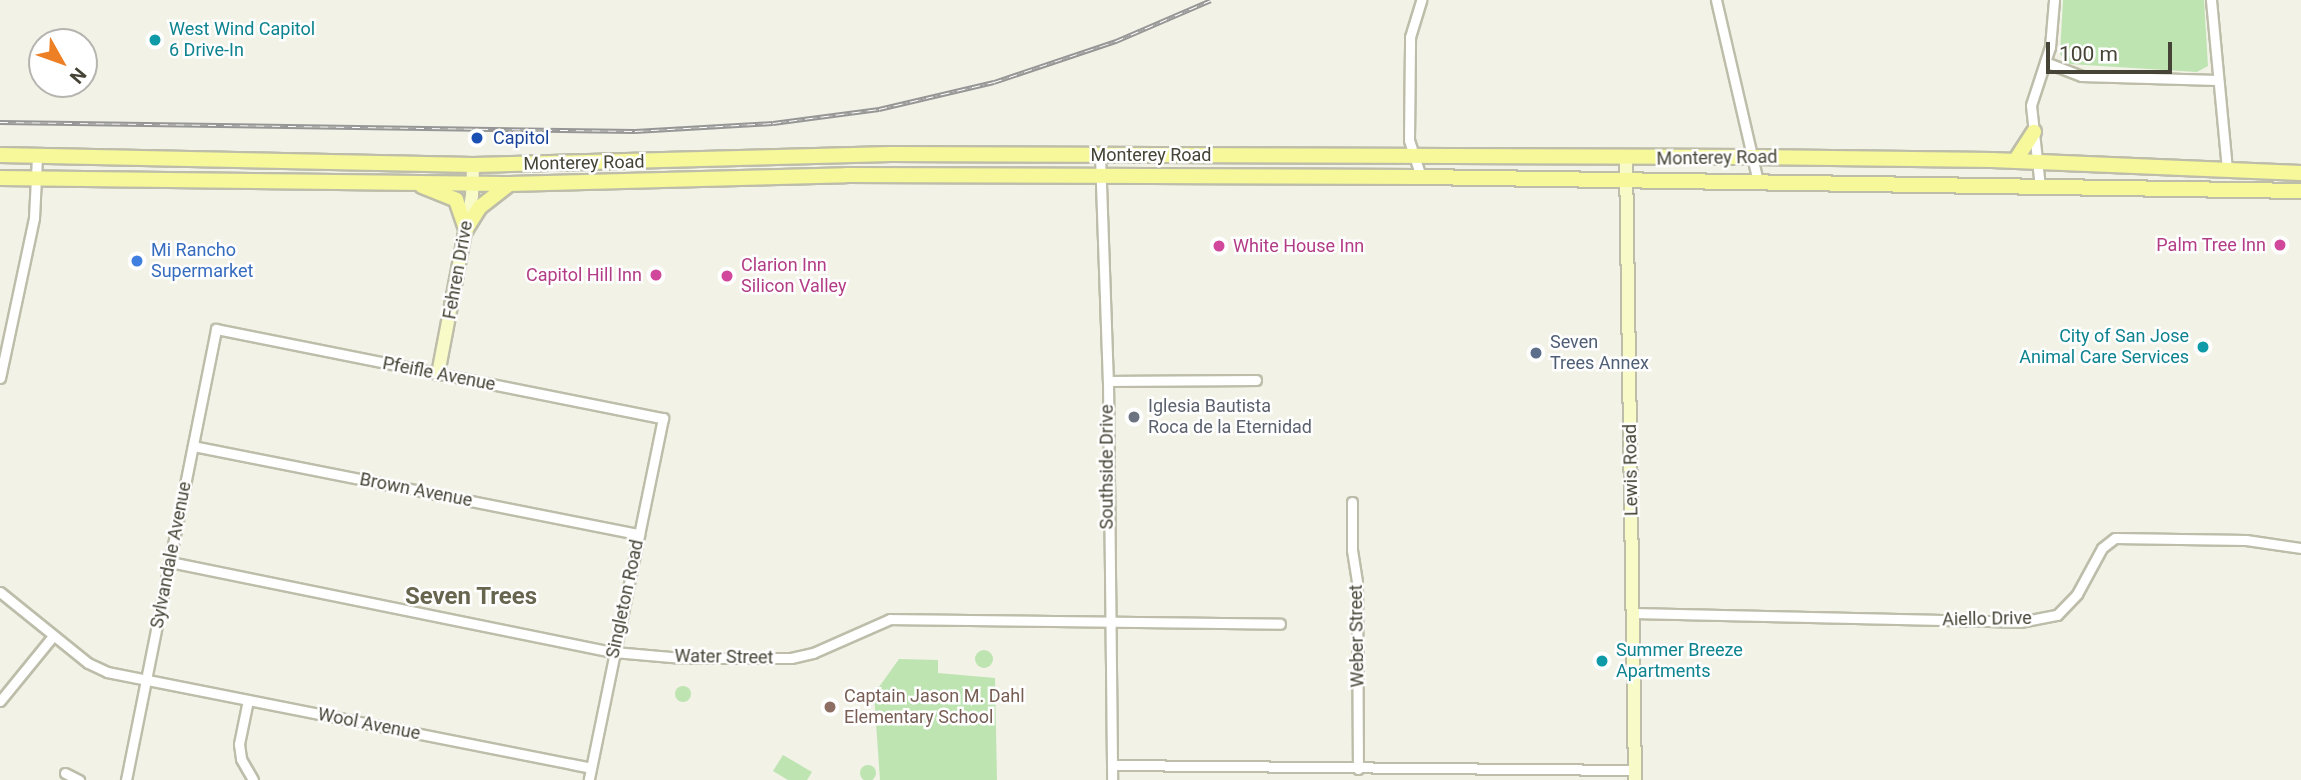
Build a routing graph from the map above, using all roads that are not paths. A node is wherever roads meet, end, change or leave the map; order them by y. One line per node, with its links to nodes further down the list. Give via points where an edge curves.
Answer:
1 (1421, 0): 13 (street, via 1410,37 1409,140)
2 (1716, 0): 12 (street)
3 (2054, 0): 5 (street)
4 (2211, 0): 6 (street)
5 (2045, 62): 6 (street, via 2081,76); 7 (street, via 2032,99)
6 (2217, 80): 18 (street)
7 (2034, 132): 15 (main road); 16 (street)
8 (0, 155): 10 (main road, Monterey Road)
9 (1100, 155): 11 (main road, Monterey Road); 13 (main road, Monterey Road); 21 (street, Southside Drive)
10 (37, 156): 17 (main road, Monterey Road); 24 (street)
11 (809, 156): 17 (main road, Monterey Road); 20 (main road)
12 (1751, 157): 14 (main road, Monterey Road); 15 (main road, Monterey Road); 26 (street)
13 (1415, 158): 14 (main road, Monterey Road); 22 (street)
14 (1626, 159): 25 (street, Lewis Road)
15 (2015, 161): 16 (main road, Monterey Road)
16 (2038, 162): 18 (main road, Monterey Road); 30 (street)
17 (473, 165): 28 (street, Fehren Drive)
18 (2227, 169): 19 (main road, Monterey Road)
19 (2301, 173)
20 (810, 176): 21 (main road, Monterey Road); 29 (main road, Monterey Road)
21 (1100, 176): 22 (main road, Monterey Road); 37 (street, Southside Drive)
22 (1421, 177): 25 (main road, Monterey Road)
23 (0, 178): 24 (main road, Monterey Road)
24 (38, 178): 27 (main road, Monterey Road); 35 (street)
25 (1626, 180): 26 (main road, Monterey Road); 45 (street, Lewis Road)
26 (1758, 182): 30 (main road, Monterey Road)
27 (415, 183): 28 (main road, Monterey Road); 32 (main road, via 456,200)
28 (472, 183): 29 (main road, Monterey Road); 32 (street, Fehren Drive)
29 (509, 184): 32 (main road, via 481,207)
30 (2040, 187): 31 (main road, Monterey Road)
31 (2301, 191)
32 (466, 229): 34 (street, Fehren Drive)
33 (216, 329): 34 (street, Pfeifle Avenue); 39 (street, Sylvandale Avenue)
34 (438, 374): 38 (street, Pfeifle Avenue)
35 (0, 378)
36 (1256, 380): 37 (street)
37 (1108, 381): 46 (street, Southside Drive)
38 (663, 418): 41 (street, Singleton Road)
39 (193, 446): 41 (street, Brown Avenue); 43 (street, Sylvandale Avenue)
40 (1352, 502): 55 (street, Weber Street)
41 (639, 534): 49 (street, Singleton Road)
42 (2301, 548): 45 (street, Aiello Drive, via 2246,540 2115,538 2102,548 2077,594 2057,615 2020,622)
43 (170, 562): 49 (street, Water Street); 50 (street, Sylvandale Avenue)
44 (0, 592): 48 (street, Wool Avenue)
45 (1633, 613): 57 (street, Lewis Road)
46 (1109, 622): 47 (street, Water Street); 49 (street, Water Street, via 890,620 860,629 813,653 781,659); 53 (street, Southside Drive)
47 (1280, 624)
48 (54, 636): 50 (street, Wool Avenue, via 96,669); 52 (street)
49 (614, 652): 54 (street, Singleton Road)
50 (147, 678): 51 (street, Wool Avenue); 59 (street, Sylvandale Avenue)
51 (248, 699): 54 (street, Wool Avenue); 60 (street, via 239,744 241,759)
52 (0, 701)
53 (1112, 765): 55 (street); 62 (street, Southside Drive)
54 (591, 768): 61 (street, Singleton Road)
55 (1358, 769): 57 (street)
56 (65, 773): 58 (street)
57 (1635, 775)
58 (79, 780)
59 (126, 780)
60 (253, 780)
61 (589, 780)
62 (1112, 780)

